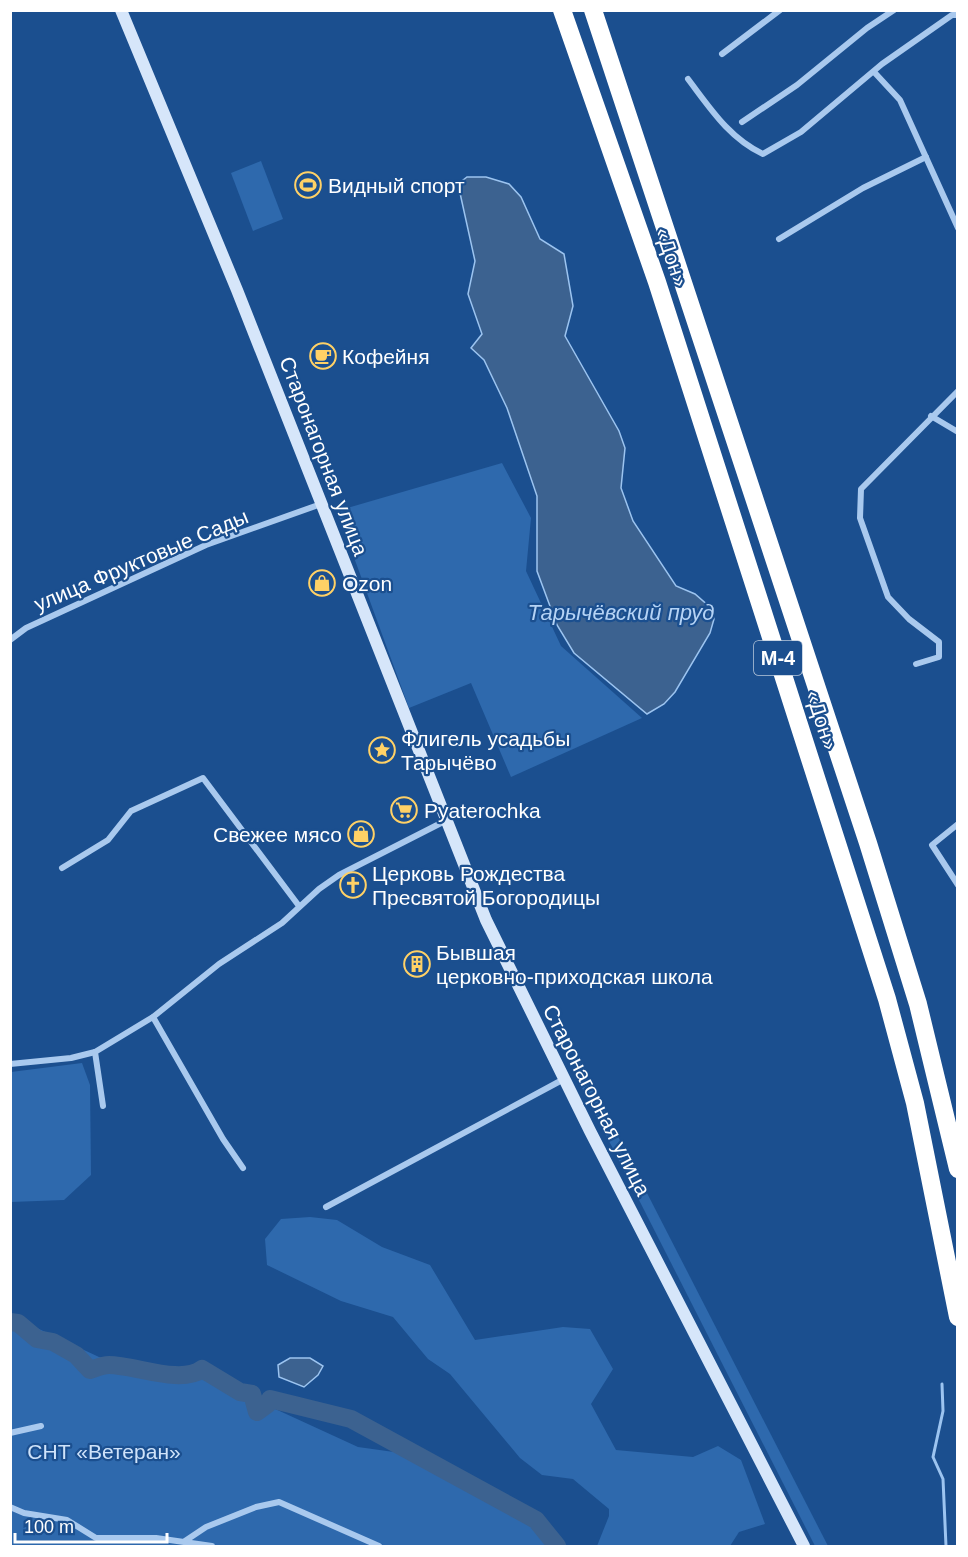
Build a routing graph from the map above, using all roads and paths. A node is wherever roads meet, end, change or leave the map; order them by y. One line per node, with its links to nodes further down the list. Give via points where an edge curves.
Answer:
1 (121, 10): 17 (main road, Старонагорная улица)
2 (562, 10): 33 (highway, «Дон» / М-4, via 657,282 887,999 915,1103)
3 (593, 10): 31 (highway, «Дон» / М-4, via 872,854 918,1004)
4 (780, 10): 7 (street)
5 (894, 10): 10 (street)
6 (953, 14): 8 (street)
7 (722, 54)
8 (875, 73): 9 (street, via 801,132 763,154 744,145 725,127); 11 (street, via 900,100)
9 (688, 80)
10 (742, 122)
11 (926, 157): 12 (street); 13 (street, via 863,188)
12 (957, 228)
13 (778, 239)
14 (957, 391): 15 (street)
15 (930, 416): 16 (street); 19 (street, via 861,489 860,518 888,597 939,642 939,657)
16 (957, 432)
17 (322, 504): 18 (street, улица Фруктовые Сады, via 206,545 26,628); 20 (main road, Старонагорная улица)
18 (10, 640)
19 (916, 663)
20 (445, 821): 24 (street, via 339,875); 28 (main road, Старонагорная улица, via 504,960)
21 (957, 824): 23 (street, via 932,845)
22 (62, 868): 24 (street, via 108,840 131,810 203,778)
23 (957, 885)
24 (299, 906): 25 (street, via 282,923 219,964)
25 (153, 1017): 26 (street); 30 (street)
26 (95, 1052): 27 (street); 29 (street)
27 (10, 1064)
28 (564, 1079): 32 (street); 40 (main road, Старонагорная улица)
29 (103, 1106)
30 (243, 1168)
31 (957, 1169)
32 (326, 1207)
33 (957, 1317)
34 (41, 1426): 35 (street)
35 (10, 1433)
36 (10, 1507): 37 (street, via 24,1514 67,1521 96,1538)
37 (185, 1541): 38 (street); 39 (street, via 206,1527 279,1502)
38 (212, 1546)
39 (379, 1546)
40 (804, 1546)

